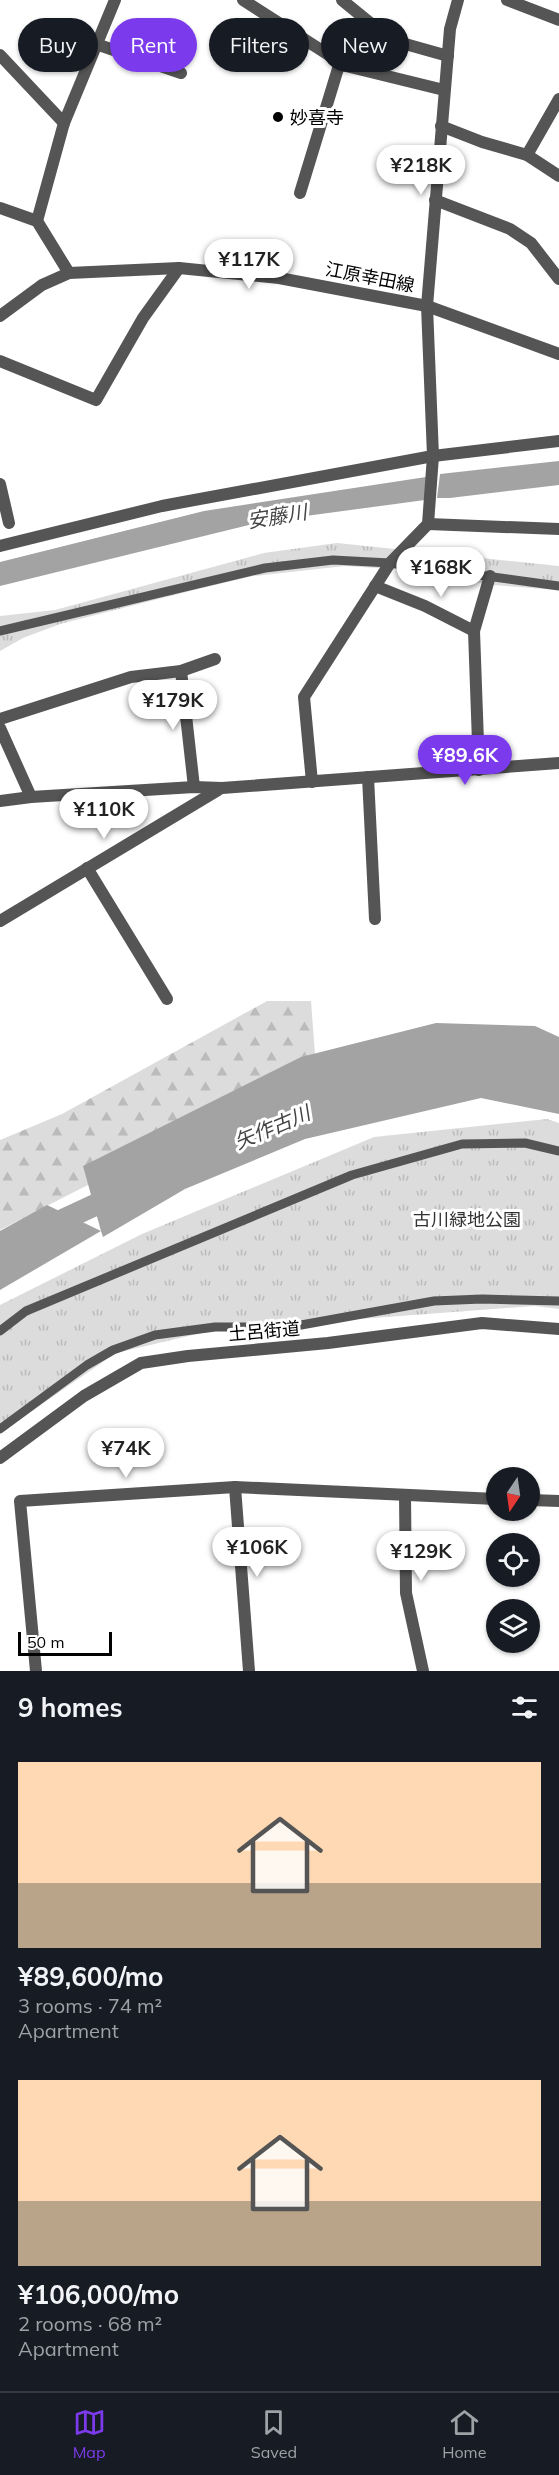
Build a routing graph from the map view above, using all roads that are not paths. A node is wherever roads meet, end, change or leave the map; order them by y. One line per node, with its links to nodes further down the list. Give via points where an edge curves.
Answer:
1 (115, 0): 7 (street)
2 (244, 0): 9 (street)
3 (342, 0): 11 (street, via 391,40)
4 (458, 0): 11 (street)
5 (507, 0): 6 (street)
6 (559, 20)
7 (98, 40)
8 (98, 46): 15 (street)
9 (321, 50)
10 (0, 55): 18 (street)
11 (448, 56): 16 (street)
12 (85, 72): 18 (street)
13 (337, 72): 22 (street)
14 (363, 72): 16 (street)
15 (181, 73)
16 (444, 90): 19 (street)
17 (559, 99): 20 (street)
18 (64, 123): 25 (street)
19 (441, 126): 20 (street); 23 (street)
20 (527, 155): 21 (street)
21 (559, 176)
22 (300, 193)
23 (435, 200): 28 (street, via 510,229 531,243); 29 (street)
24 (3, 207): 25 (street)
25 (37, 221): 27 (street)
26 (179, 268): 27 (street, 江原幸田線); 29 (street, 江原幸田線, via 279,278); 32 (street, via 143,318 96,400)
27 (69, 273): 30 (street, 江原幸田線, via 42,285)
28 (559, 279)
29 (427, 306): 31 (street, 江原幸田線); 34 (street)
30 (0, 316)
31 (559, 354)
32 (0, 361)
33 (559, 441): 34 (street)
34 (433, 456): 37 (street); 39 (street, via 162,506)
35 (0, 484): 36 (street)
36 (9, 523)
37 (428, 524): 38 (street); 40 (street)
38 (559, 529)
39 (0, 546)
40 (390, 562): 41 (street); 42 (street); 44 (street, via 333,560 265,568)
41 (490, 576): 43 (street); 45 (street)
42 (375, 586): 45 (street); 53 (street, via 304,697)
43 (559, 586)
44 (0, 631)
45 (474, 631): 51 (street)
46 (214, 659): 47 (street)
47 (181, 671): 48 (street, via 130,677); 54 (street)
48 (0, 719)
49 (0, 728): 56 (street)
50 (559, 763): 51 (street)
51 (479, 770): 52 (street)
52 (368, 777): 53 (street); 59 (street)
53 (312, 782): 55 (street)
54 (194, 787): 55 (street); 56 (street)
55 (222, 788): 58 (street)
56 (31, 797): 57 (street)
57 (0, 801)
58 (87, 868): 60 (street); 61 (street)
59 (375, 919)
60 (0, 921)
61 (166, 999)
62 (559, 1151): 65 (street, via 525,1143 462,1144 352,1175 26,1311)
63 (559, 1301): 66 (street, via 434,1301 290,1327 215,1327 155,1335 113,1350 87,1365)
64 (559, 1329): 67 (street, 土呂街道, via 482,1323 141,1363 84,1396)
65 (0, 1331)
66 (0, 1429)
67 (0, 1458)
68 (235, 1487): 69 (street); 73 (street, via 20,1501); 74 (street)
69 (405, 1495): 70 (street); 75 (street, via 406,1593)
70 (486, 1498)
71 (540, 1500): 72 (street)
72 (559, 1501)
73 (36, 1671)
74 (249, 1671)
75 (423, 1671)

